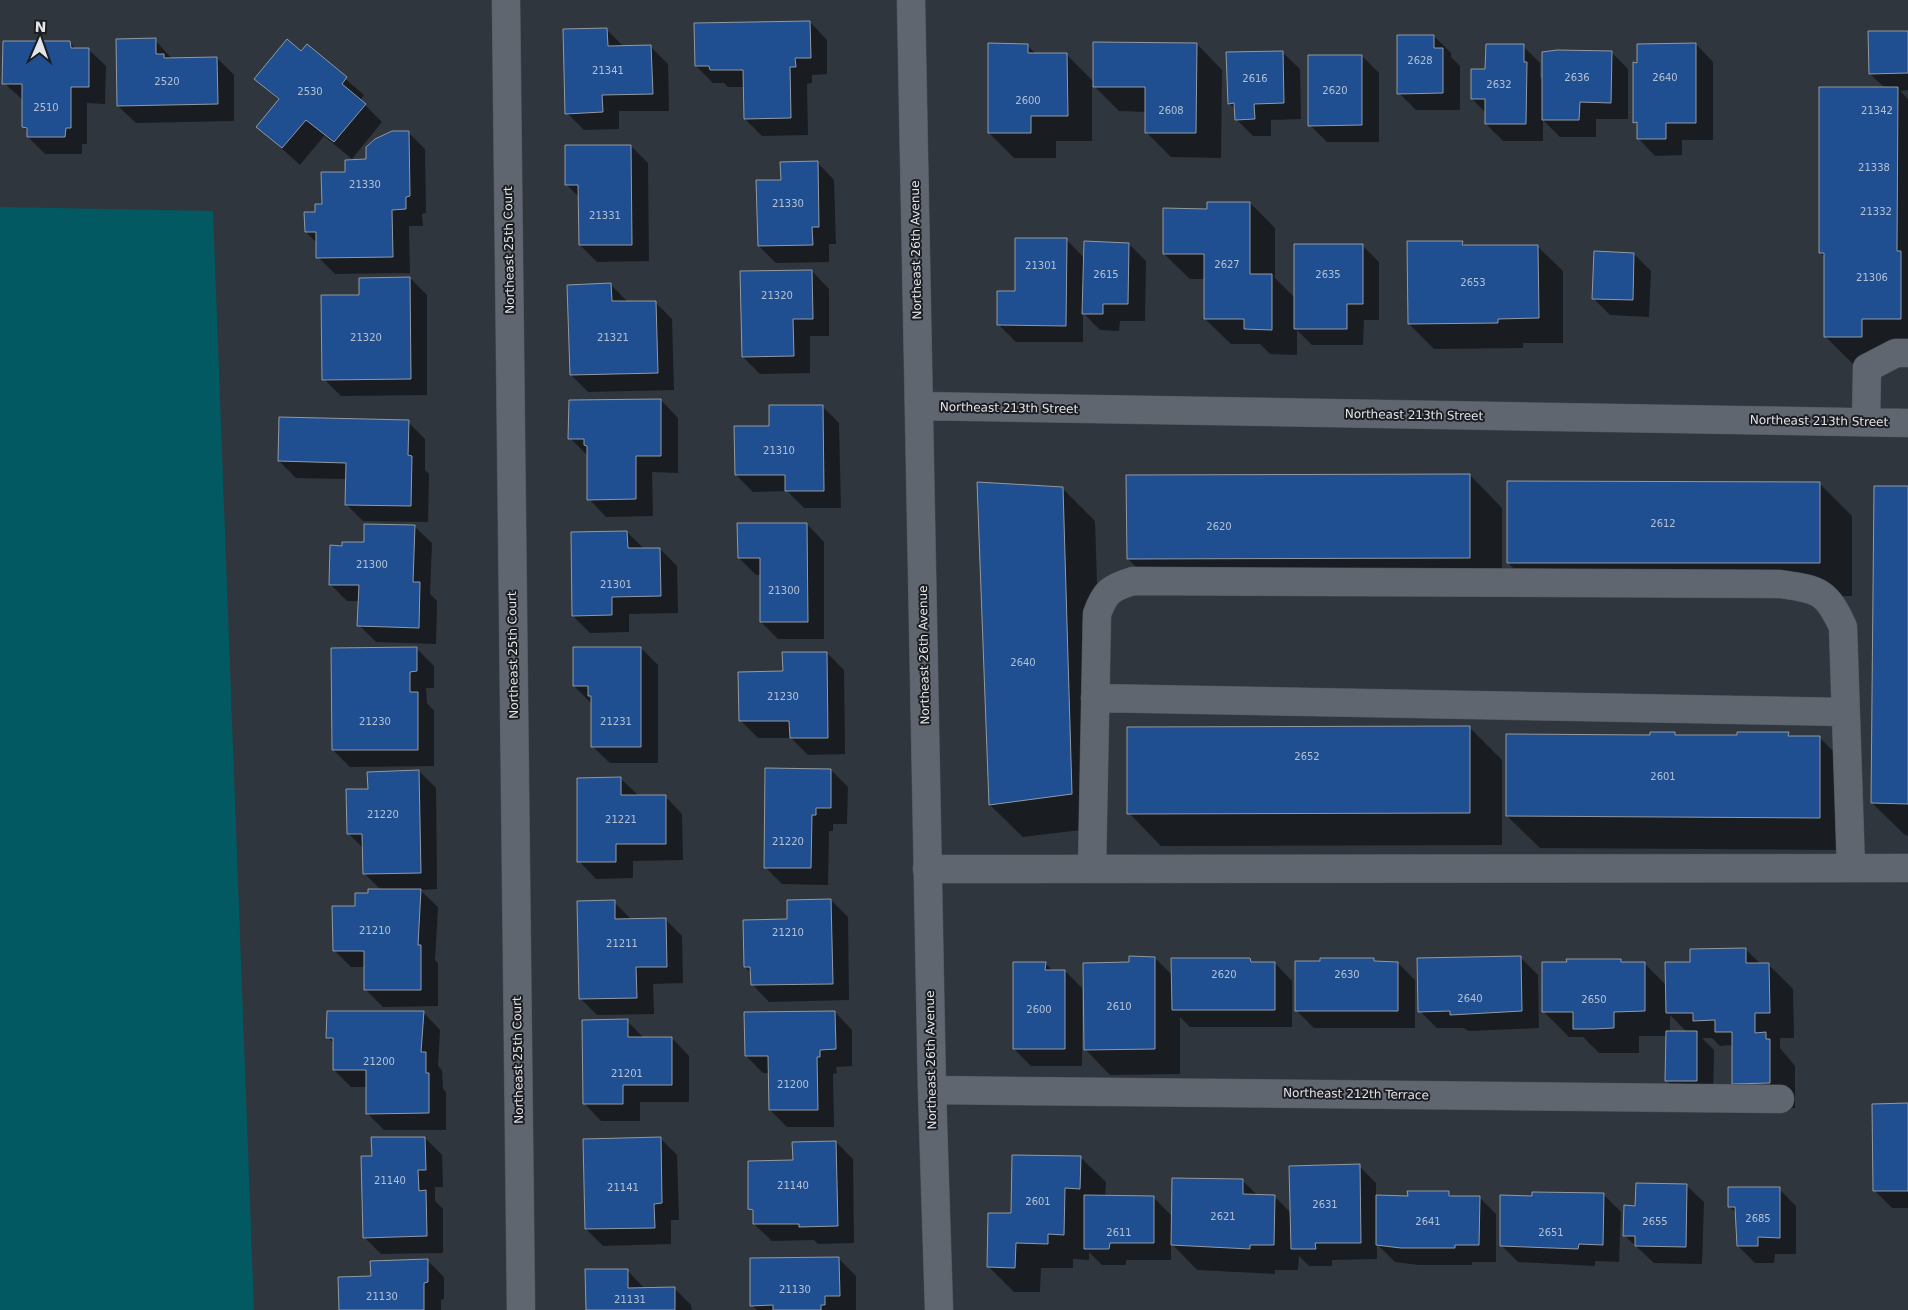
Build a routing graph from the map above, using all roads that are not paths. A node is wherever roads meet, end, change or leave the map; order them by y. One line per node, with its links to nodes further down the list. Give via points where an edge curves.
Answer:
1 (506, 0): 15 (street, Northeast 25th Court)
2 (911, 0): 4 (street, Northeast 26th Avenue)
3 (1908, 353): 5 (street, via 1896,353 1867,368)
4 (919, 406): 5 (street, Northeast 213th Street); 11 (street, Northeast 26th Avenue)
5 (1866, 422): 6 (street, Northeast 213th Street)
6 (1908, 423)
7 (1095, 698): 8 (street); 8 (street, via 1097,614 1104,597 1115,586 1133,581 1780,584 1819,592 1835,610 1843,627); 12 (street)
8 (1845, 712): 9 (street)
9 (1851, 868): 10 (street); 12 (street)
10 (1908, 868)
11 (927, 869): 12 (street); 13 (street, Northeast 26th Avenue)
12 (1092, 869)
13 (932, 1090): 14 (street, Northeast 212th Terrace); 16 (street, Northeast 26th Avenue)
14 (1780, 1098)
15 (520, 1310)
16 (939, 1310)

